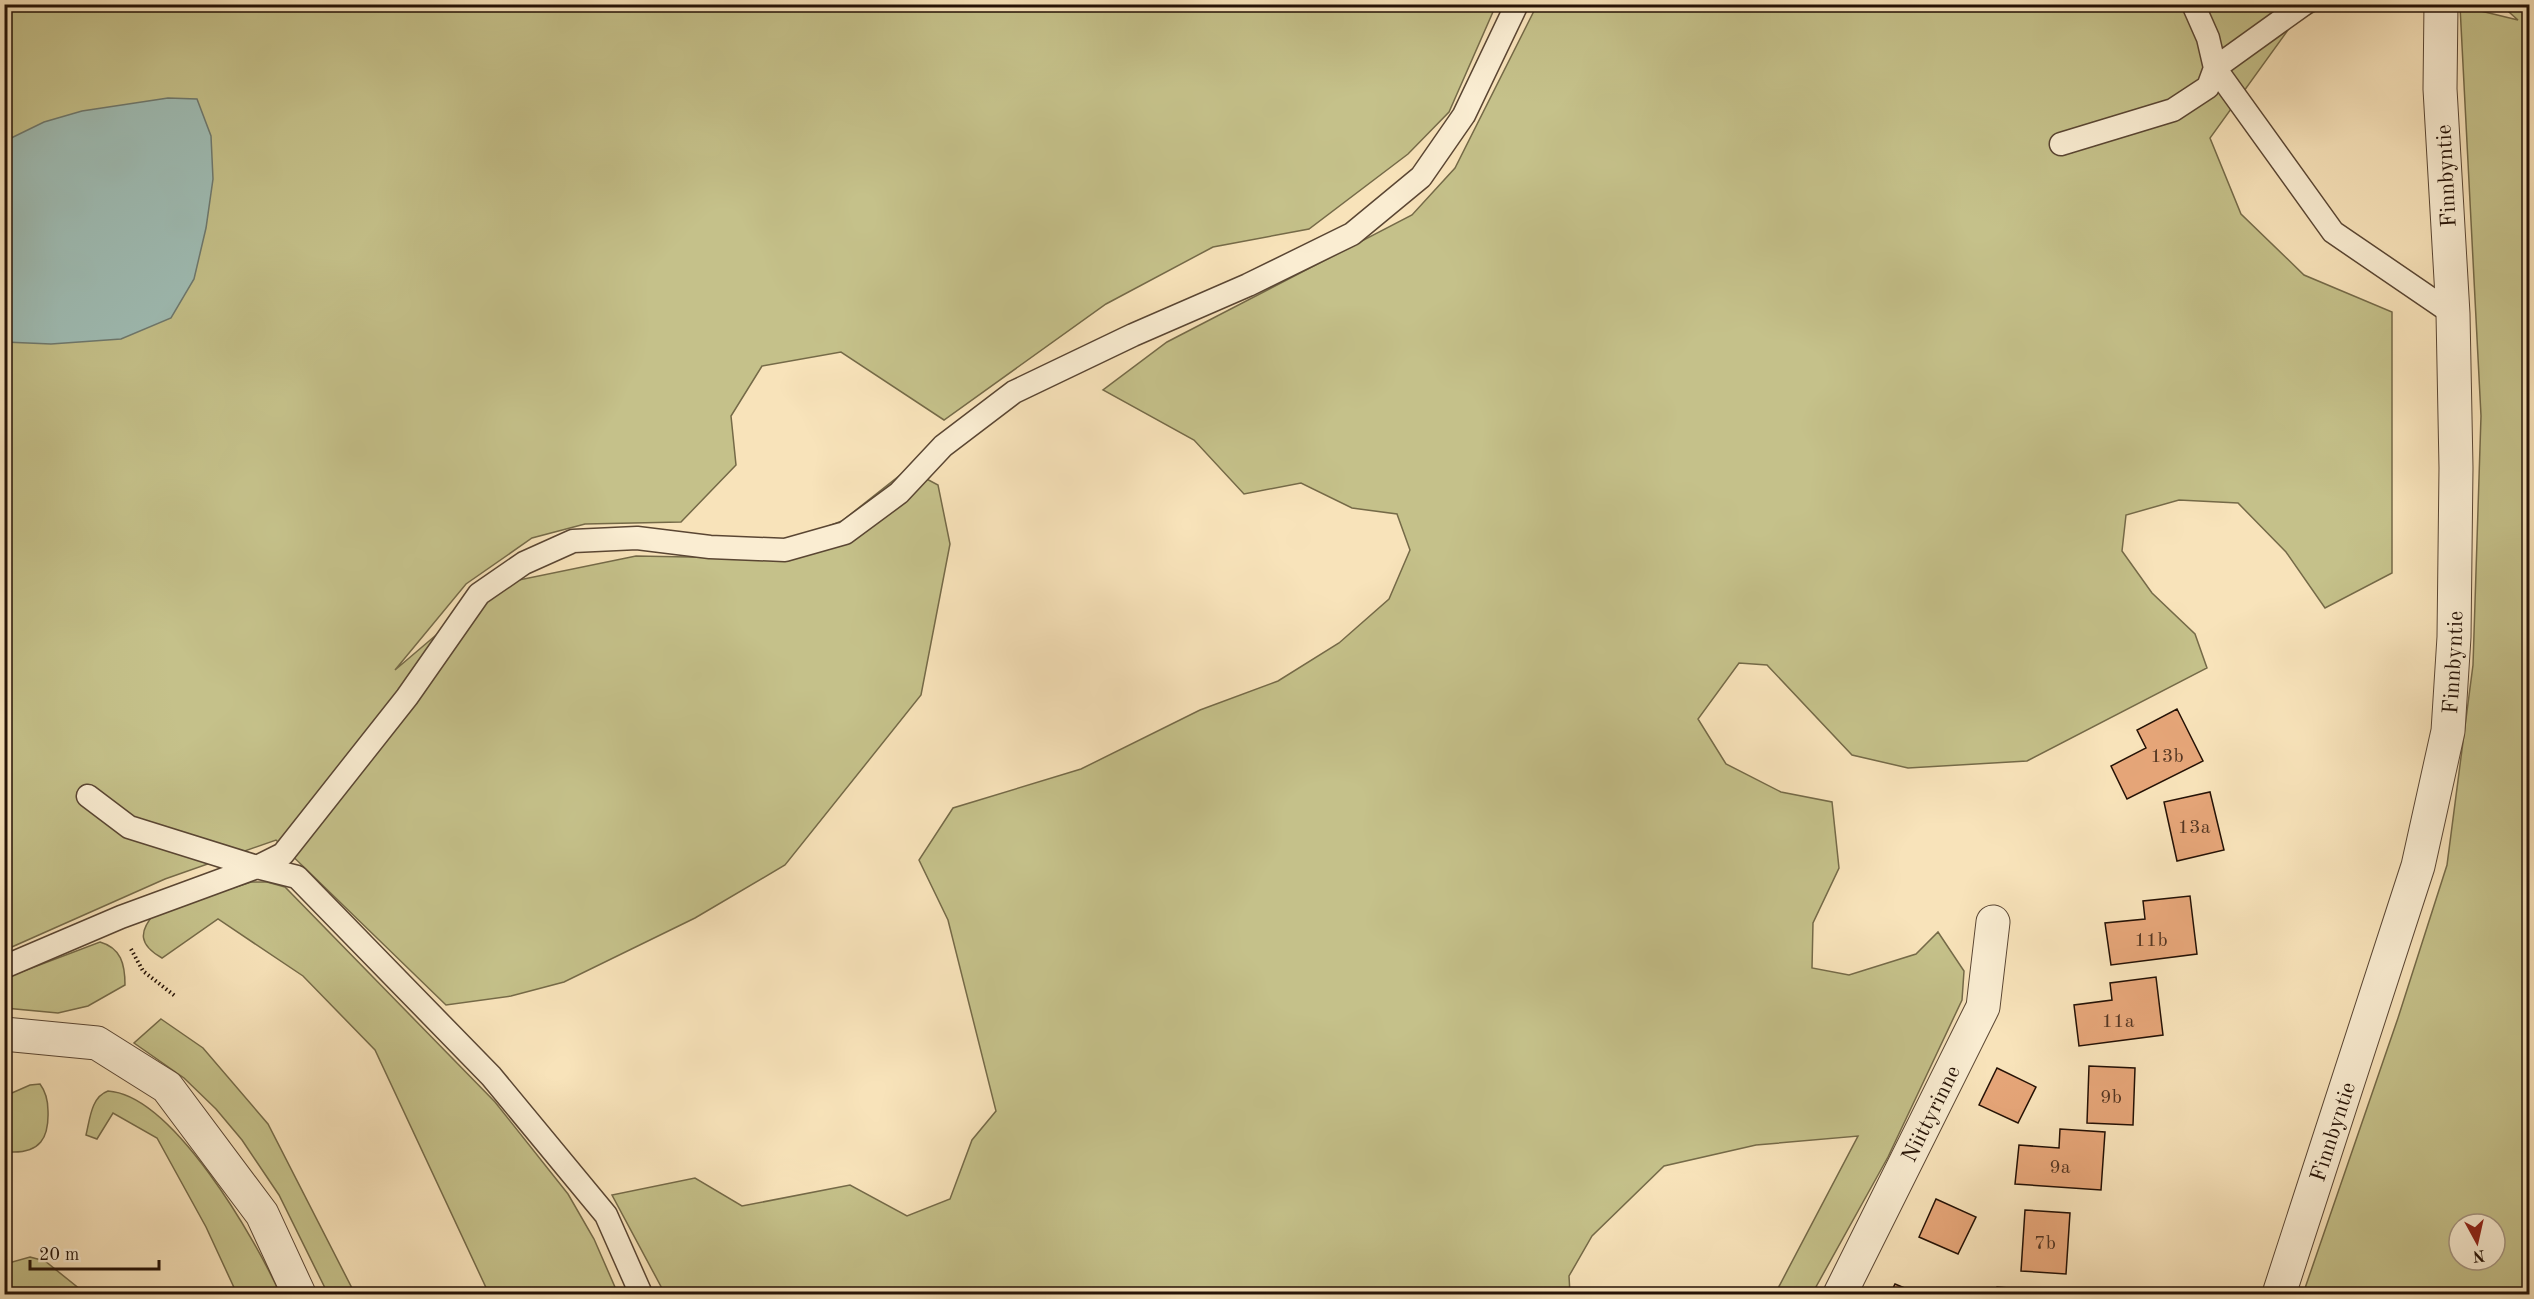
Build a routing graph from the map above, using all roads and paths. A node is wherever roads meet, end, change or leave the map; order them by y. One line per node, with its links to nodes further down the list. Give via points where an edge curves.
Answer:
1 (1517, 4): 9 (lane, via 1464,115 1421,177 1352,234 1014,392 943,446 899,493 845,533 785,550 710,547 637,538 573,541 515,569 479,594 406,697 283,854)
2 (2193, 4): 5 (lane, via 2208,38)
3 (2304, 4): 5 (lane)
4 (2441, 4): 7 (street, Finnbyntie, via 2440,89)
5 (2215, 68): 6 (lane, via 2208,87 2173,110); 7 (lane, via 2333,232)
6 (2061, 144)
7 (2453, 314): 20 (street, Finnbyntie, via 2455,592 2448,731 2418,866)
8 (87, 796): 9 (lane, via 129,827)
9 (256, 867): 10 (lane); 18 (lane, via 297,877 491,1076 606,1215)
10 (121, 917): 12 (lane); 13 (path, via 143,971)
11 (1993, 922): 19 (street, Niittyrinne, via 1983,1007)
12 (4, 968)
13 (176, 996)
14 (4, 1034): 15 (street)
15 (39, 1039): 16 (street); 17 (street, via 97,1043 167,1087 262,1214)
16 (4, 1059)
17 (299, 1294)
18 (641, 1294)
19 (1840, 1294)
20 (2279, 1294)

